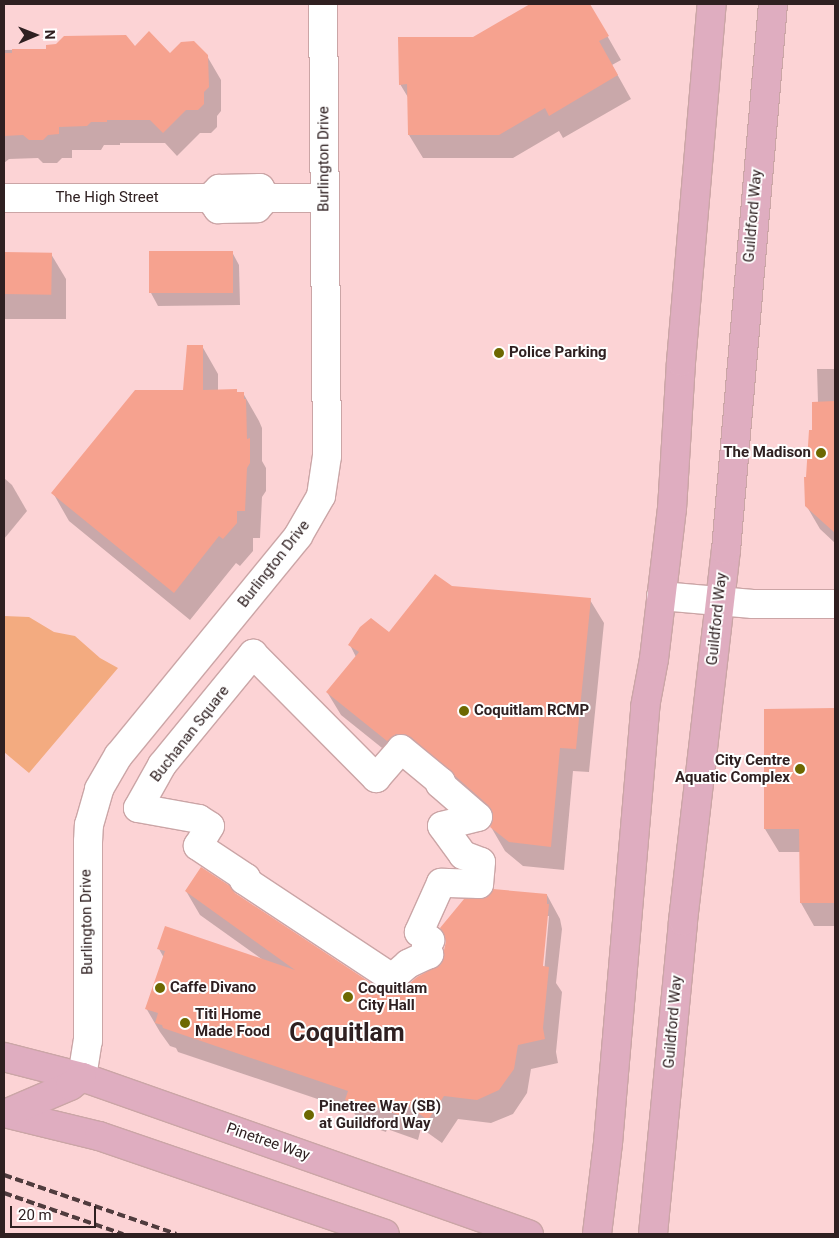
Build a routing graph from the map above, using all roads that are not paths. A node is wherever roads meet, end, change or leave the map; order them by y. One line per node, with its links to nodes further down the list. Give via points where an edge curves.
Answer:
1 (323, 4): 5 (street, Burlington Drive)
2 (712, 4): 6 (main road, via 681,362 672,510)
3 (773, 4): 7 (main road, Guildford Way)
4 (4, 198): 5 (street, The High Street, via 210,198 218,209 257,208 266,198)
5 (324, 198): 11 (street, Burlington Drive, via 327,456 321,496 298,536 119,755 99,789 89,825 88,1041)
6 (661, 596): 7 (street); 15 (main road, via 645,707 609,1133)
7 (719, 602): 8 (street); 16 (main road, Guildford Way, via 682,920)
8 (835, 604)
9 (479, 884): 9 (street, Buchanan Square, via 441,883 419,932 430,940 426,946 429,954 408,964 392,978 198,846 210,826 199,819 138,808 162,765 253,654 376,778 401,749 478,817 442,826 463,854 481,862)
10 (4, 1057): 11 (main road, Pinetree Way)
11 (82, 1077): 12 (main road, via 70,1086); 14 (main road, Pinetree Way)
12 (5, 1113): 13 (main road, via 99,1136)
13 (386, 1234)
14 (529, 1234)
15 (597, 1234)
16 (653, 1234)

